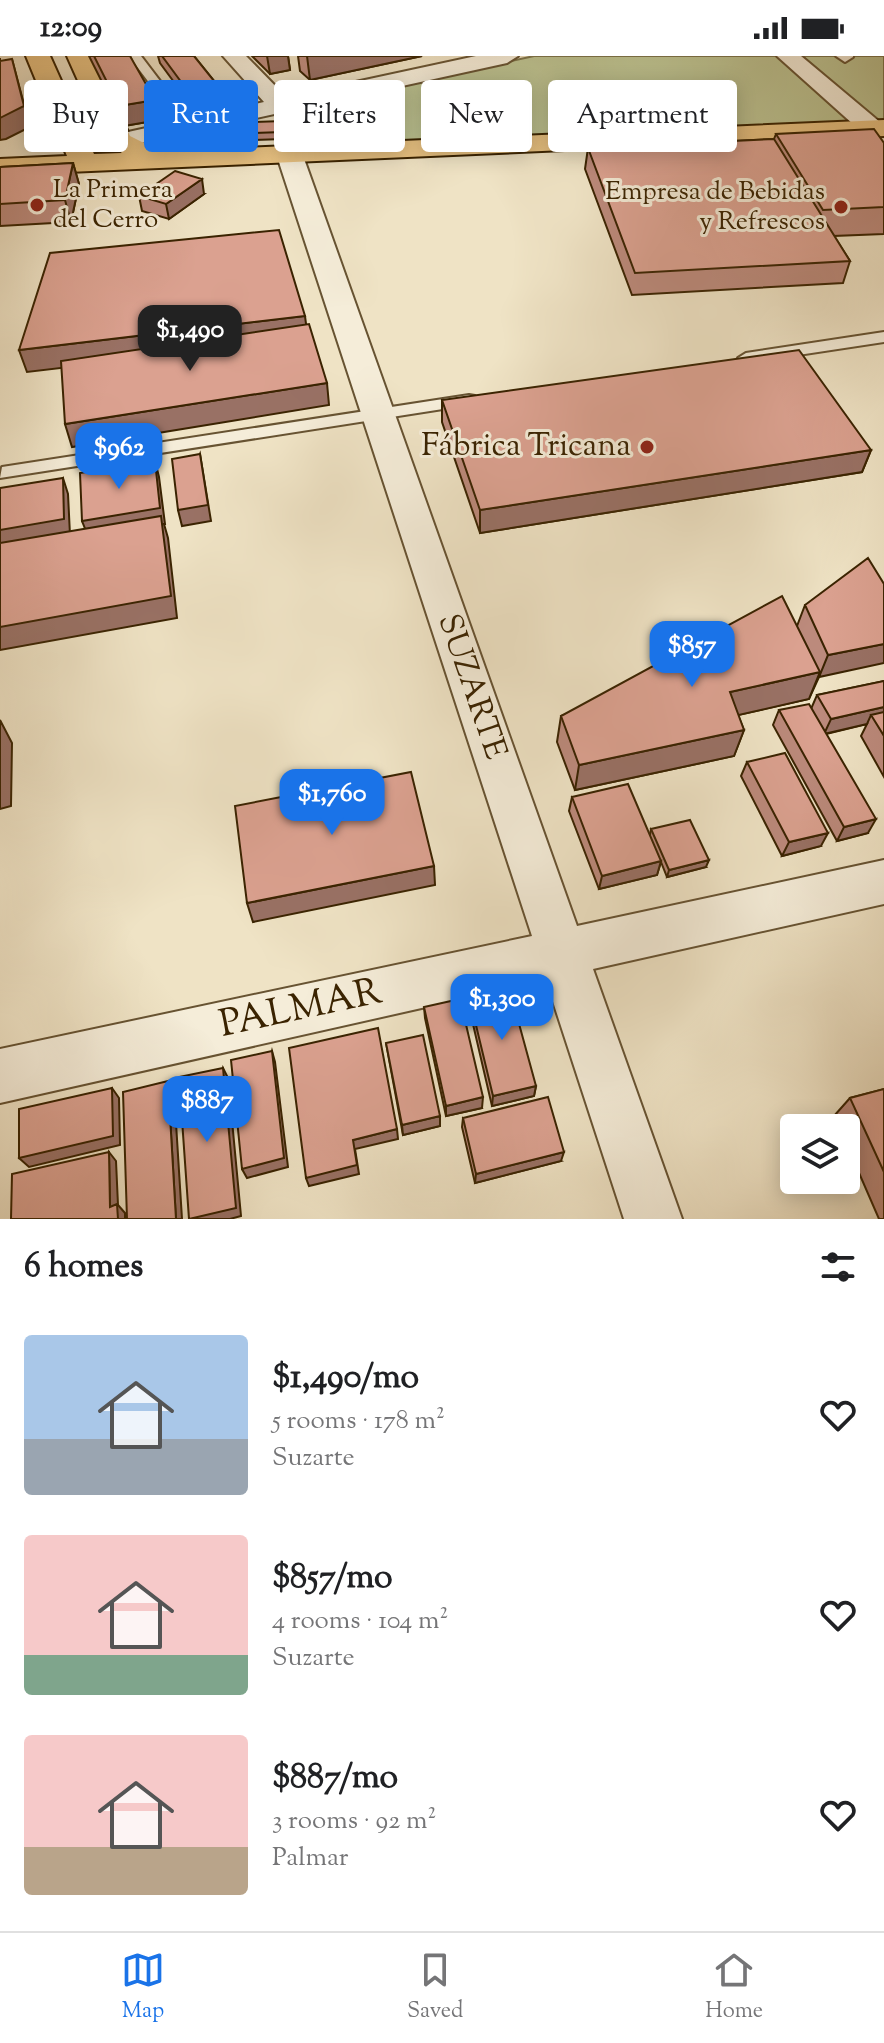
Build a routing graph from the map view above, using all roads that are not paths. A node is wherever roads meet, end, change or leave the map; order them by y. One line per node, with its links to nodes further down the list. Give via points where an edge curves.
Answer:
1 (38, 56): 16 (main road)
2 (79, 56): 7 (main road)
3 (135, 56): 8 (lane)
4 (234, 56): 10 (street)
5 (507, 56): 9 (street)
6 (788, 56): 11 (street)
7 (90, 80)
8 (153, 80)
9 (396, 80)
10 (274, 99)
11 (878, 128): 14 (main road)
12 (128, 146): 15 (main road)
13 (107, 152): 16 (main road)
14 (290, 156): 15 (main road); 21 (street, SUZARTE)
15 (186, 160): 16 (main road)
16 (84, 163): 17 (main road)
17 (0, 167)
18 (884, 337): 19 (lane)
19 (726, 361)
20 (489, 397): 21 (lane)
21 (378, 414): 22 (lane); 24 (street, SUZARTE)
22 (2, 473)
23 (884, 882): 24 (street, PALMAR)
24 (562, 953): 25 (street, PALMAR); 26 (street, SUZARTE)
25 (0, 1076)
26 (653, 1219)

